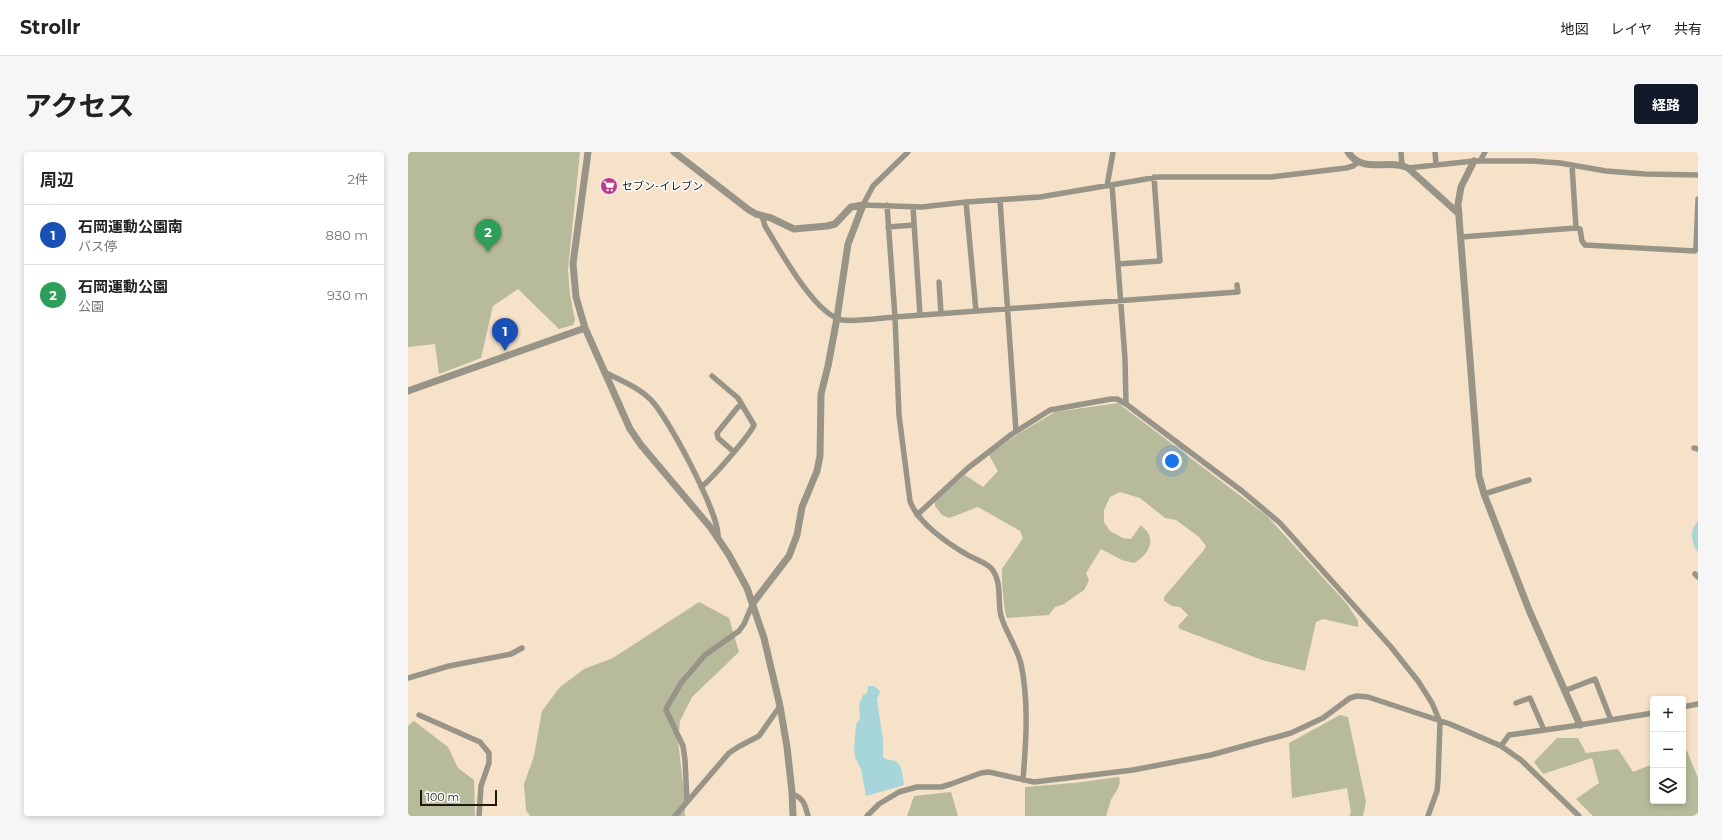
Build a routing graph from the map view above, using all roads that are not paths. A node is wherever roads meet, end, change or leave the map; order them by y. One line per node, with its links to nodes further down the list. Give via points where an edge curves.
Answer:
1 (588, 152): 39 (street, via 574,264 576,297)
2 (674, 152): 24 (street, via 749,210)
3 (908, 152): 20 (street, via 874,186)
4 (1113, 152): 16 (street)
5 (1348, 152): 10 (street)
6 (1401, 152): 13 (street)
7 (1435, 152): 11 (street)
8 (1485, 152): 9 (street)
9 (1477, 161): 11 (street); 12 (street, via 1547,161); 23 (street, via 1459,191)
10 (1358, 162): 13 (street, via 1367,165); 15 (street, via 1346,168 1271,177)
11 (1436, 164): 13 (street)
12 (1572, 165): 14 (street, via 1606,171); 27 (street)
13 (1405, 167): 23 (street)
14 (1698, 175)
15 (1154, 177): 16 (street); 29 (street, via 1160,261)
16 (1110, 186): 18 (street, via 1040,197); 29 (street)
17 (1698, 199): 27 (street, via 1694,251 1585,245 1580,229)
18 (1000, 200): 19 (street); 33 (street)
19 (966, 202): 22 (street); 34 (street)
20 (863, 205): 21 (street); 24 (street, via 851,207 835,224 803,229 794,229); 38 (street, via 846,252)
21 (887, 205): 22 (street); 26 (street)
22 (913, 207): 25 (street)
23 (1459, 214): 28 (street)
24 (762, 216): 38 (street, via 765,226 808,293)
25 (914, 225): 26 (street); 36 (street)
26 (888, 227): 37 (street)
27 (1576, 228): 28 (street)
28 (1461, 237): 49 (street, via 1478,466)
29 (1118, 264): 32 (street)
30 (939, 282): 35 (street)
31 (1237, 286): 32 (street, via 1238,292)
32 (1121, 300): 33 (street); 43 (street)
33 (1008, 309): 34 (street); 45 (street)
34 (976, 311): 35 (street)
35 (941, 314): 36 (street)
36 (920, 315): 37 (street)
37 (895, 317): 38 (street, via 845,320); 50 (street, via 899,415 908,492)
38 (838, 318): 52 (street, via 821,394 820,456 815,478 802,507 797,534 789,556)
39 (585, 328): 40 (street); 42 (street)
40 (604, 372): 48 (street, via 638,390 656,405 680,444); 51 (street, via 635,437)
41 (712, 376): 44 (street, via 736,396)
42 (408, 392)
43 (1126, 404): 45 (street, via 1111,399 1054,408); 63 (street, via 1242,491 1280,523 1406,666 1432,703)
44 (742, 405): 46 (street, via 754,427); 46 (street, via 717,433 718,438)
45 (1016, 431): 50 (street, via 968,468)
46 (734, 452): 48 (street)
47 (1529, 480): 49 (street)
48 (701, 487): 51 (street, via 717,526)
49 (1484, 494): 55 (street, via 1528,610)
50 (917, 515): 67 (street, via 950,544 986,563 995,573 1001,615 1021,666 1027,727)
51 (718, 537): 52 (street, via 738,570)
52 (753, 603): 58 (street); 69 (street, via 739,632 705,655 681,683 666,710 683,746)
53 (522, 648): 54 (street, via 511,654 449,666)
54 (408, 678)
55 (1564, 691): 62 (street, via 1595,679); 64 (street)
56 (1516, 704): 65 (street, via 1530,698)
57 (1698, 704): 59 (street)
58 (780, 706): 68 (street); 69 (street, via 760,736 729,753)
59 (1686, 706)
60 (1650, 714): 62 (street)
61 (419, 715): 70 (street, via 480,742 489,753 489,763 481,786)
62 (1611, 720): 64 (street)
63 (1440, 722): 66 (street); 67 (street, via 1368,697 1357,696 1297,731 1211,755 1133,770 1034,782); 75 (street, via 1437,791)
64 (1580, 726): 65 (street)
65 (1544, 730): 66 (street, via 1509,735)
66 (1502, 746): 76 (street, via 1521,760)
67 (1023, 780): 74 (street, via 981,772 940,787 899,792 879,804)
68 (792, 794): 72 (street); 73 (street, via 804,801)
69 (687, 802): 71 (street)
70 (479, 816)
71 (675, 816)
72 (793, 816)
73 (808, 816)
74 (867, 816)
75 (1428, 816)
76 (1579, 816)

